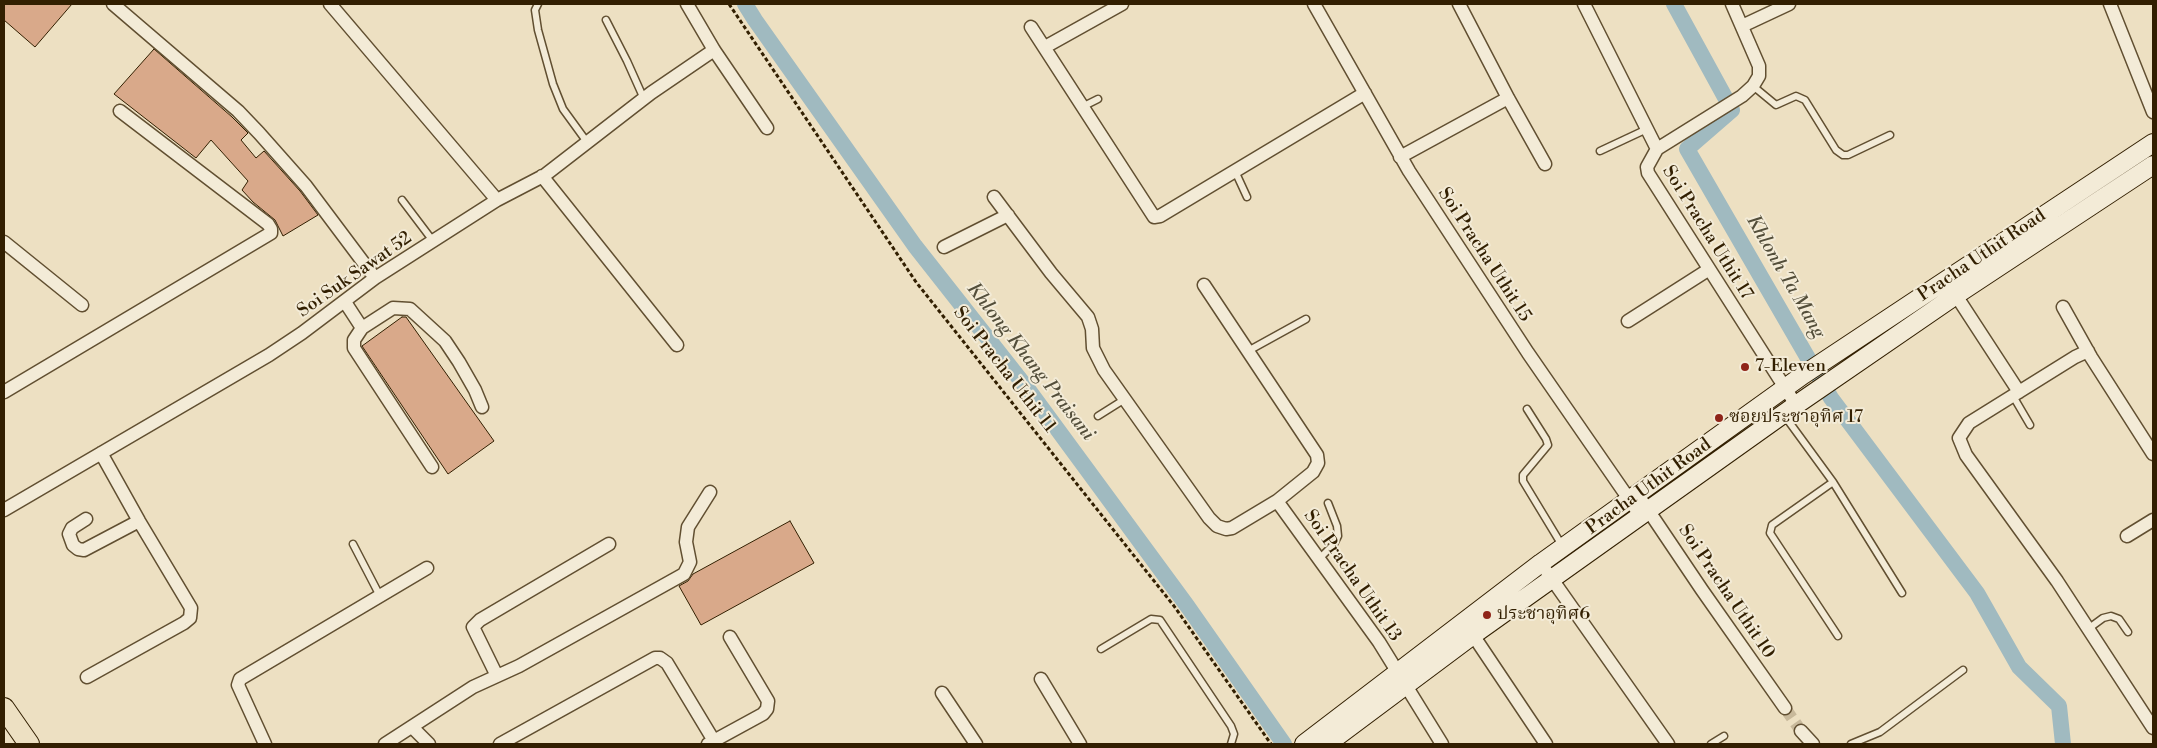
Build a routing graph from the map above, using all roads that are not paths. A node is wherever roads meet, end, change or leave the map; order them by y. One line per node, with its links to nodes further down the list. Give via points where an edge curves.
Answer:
1 (113, 4): 12 (street)
2 (330, 4): 41 (street)
3 (538, 4): 29 (lane, via 535,10 538,30 563,109)
4 (687, 4): 17 (street)
5 (1122, 4): 16 (street)
6 (1314, 4): 19 (street, Soi Pracha Uthit 15)
7 (1459, 4): 21 (street)
8 (1584, 4): 27 (street)
9 (1732, 4): 14 (street)
10 (1789, 4): 14 (street)
11 (2110, 4): 25 (street)
12 (129, 8): 47 (street, via 265,139 306,186)
13 (606, 20): 22 (lane)
14 (1742, 26): 18 (street, via 1759,66 1759,76)
15 (1031, 27): 16 (street)
16 (1045, 47): 23 (street)
17 (714, 50): 22 (street, Soi Suk Sawat 52); 26 (street)
18 (1753, 86): 28 (lane, via 1776,105 1796,96 1805,100 1836,150 1843,155); 31 (street, Soi Pracha Uthit 17)
19 (1365, 93): 33 (street, Soi Pracha Uthit 15); 36 (street)
20 (1098, 98): 23 (lane)
21 (1508, 98): 33 (street); 34 (street)
22 (644, 99): 29 (street, Soi Suk Sawat 52)
23 (1082, 106): 36 (street, via 1154,217)
24 (120, 111): 61 (street, via 268,224 270,233)
25 (2153, 112)
26 (767, 128)
27 (1647, 129): 31 (street); 32 (lane)
28 (1890, 135)
29 (588, 142): 37 (street, Soi Suk Sawat 52)
30 (2153, 143): 48 (main road, Pracha Uthit Road)
31 (1657, 149): 46 (street, Soi Pracha Uthit 17, via 1648,161 1648,173)
32 (1600, 151)
33 (1400, 157): 74 (street, Soi Pracha Uthit 15, via 1528,353)
34 (1545, 164)
35 (2153, 165): 50 (main road, Pracha Uthit Road)
36 (1235, 172): 39 (lane)
37 (542, 176): 41 (street, Soi Suk Sawat 52); 57 (street)
38 (994, 197): 42 (street)
39 (1247, 198)
40 (402, 200): 44 (lane)
41 (497, 200): 44 (street, Soi Suk Sawat 52)
42 (1008, 215): 45 (street); 63 (street, via 1088,317 1096,357)
43 (4, 242): 52 (street)
44 (434, 242): 47 (street, Soi Suk Sawat 52)
45 (944, 248)
46 (1708, 270): 55 (street); 60 (street, Soi Pracha Uthit 17)
47 (375, 278): 51 (street, Soi Suk Sawat 52)
48 (1946, 280): 50 (street); 60 (main road, Pracha Uthit Road)
49 (1204, 285): 58 (street)
50 (1956, 295): 62 (street); 66 (main road, Pracha Uthit Road)
51 (345, 302): 56 (street); 69 (street, Soi Suk Sawat 52, via 269,355)
52 (82, 305)
53 (2063, 306): 59 (street)
54 (1306, 319): 58 (lane)
55 (1628, 321)
56 (362, 328): 64 (street, via 393,308 410,309 445,341); 71 (street, via 354,340 354,348)
57 (676, 345)
58 (1248, 351): 75 (street, via 1317,455 1318,464 1313,472)
59 (2088, 351): 62 (street); 70 (street)
60 (1785, 390): 66 (street, Soi Pracha Uthit 17); 74 (main road, Pracha Uthit Road)
61 (4, 392)
62 (2016, 394): 68 (lane); 92 (street, via 1969,423 1959,438 1961,446)
63 (1125, 399): 67 (lane); 75 (street, via 1217,526 1232,528)
64 (482, 407)
65 (1527, 409): 85 (lane, via 1548,445 1523,474 1523,481)
66 (1790, 410): 72 (lane); 78 (main road, Pracha Uthit Road)
67 (1098, 416)
68 (2030, 425)
69 (102, 452): 77 (street, Soi Suk Sawat 52); 81 (street)
70 (2153, 454)
71 (432, 467)
72 (1833, 482): 90 (lane); 95 (lane, via 1772,525 1770,530)
73 (710, 492): 99 (street, via 688,527 686,542 690,562 684,574)
74 (1634, 498): 78 (street, Soi Pracha Uthit 10); 85 (main road, Pracha Uthit Road)
75 (1277, 502): 86 (street, Soi Pracha Uthit 13)
76 (1328, 502): 86 (lane, via 1338,536)
77 (4, 510)
78 (1644, 513): 89 (main road, Pracha Uthit Road); 105 (street, Soi Pracha Uthit 10)
79 (86, 519): 81 (street, via 72,528 69,534 73,545 84,550)
80 (2153, 520): 82 (street)
81 (139, 521): 100 (street, via 191,608 190,618)
82 (2127, 536)
83 (353, 544): 91 (lane)
84 (609, 544): 99 (street, via 473,627)
85 (1564, 548): 87 (main road, Pracha Uthit Road)
86 (1320, 558): 101 (street, Soi Pracha Uthit 13)
87 (1541, 563): 89 (street); 101 (main road, Pracha Uthit Road)
88 (426, 568): 91 (street)
89 (1552, 578): 94 (main road, Pracha Uthit Road); 123 (street)
90 (1902, 593)
91 (380, 596): 112 (street, via 240,679 238,685)
92 (2088, 629): 93 (lane, via 2111,616 2119,619); 107 (street)
93 (2128, 632)
94 (1473, 635): 101 (main road, Pracha Uthit Road); 122 (street)
95 (1838, 636)
96 (730, 637): 110 (street, via 768,701 767,709)
97 (1101, 649): 118 (lane, via 1152,619 1160,620 1230,726 1234,734)
98 (1963, 670): 126 (lane, via 1880,732)
99 (497, 676): 106 (street)
100 (87, 677)
101 (1402, 679): 119 (main road, Pracha Uthit Road); 120 (main road, Pracha Uthit Road); 121 (street, Soi Pracha Uthit 13)
102 (1041, 680): 117 (street)
103 (942, 693): 116 (street)
104 (4, 708): 111 (main road)
105 (1785, 708)
106 (412, 727): 113 (street); 114 (street)
107 (2153, 728)
108 (1801, 730): 125 (street)
109 (1724, 736): 124 (lane)
110 (711, 743): 115 (street, via 667,663 655,658)
111 (29, 744)
112 (265, 744)
113 (385, 744)
114 (429, 744)
115 (500, 744)
116 (976, 744)
117 (1080, 744)
118 (1231, 744)
119 (1304, 744)
120 (1327, 744)
121 (1442, 744)
122 (1546, 744)
123 (1668, 744)
124 (1712, 744)
125 (1813, 744)
126 (1851, 744)

